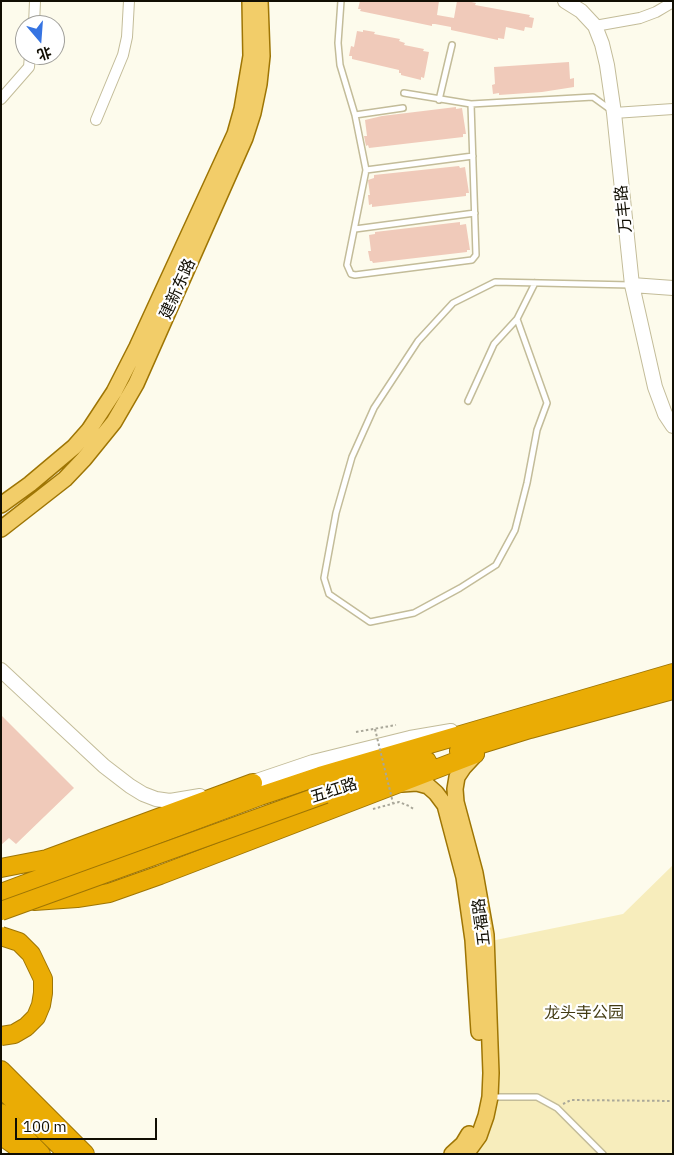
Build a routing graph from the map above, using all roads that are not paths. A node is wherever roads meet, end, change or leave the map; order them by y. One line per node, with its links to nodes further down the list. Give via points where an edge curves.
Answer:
1 (35, 1): 8 (street)
2 (129, 1): 20 (street, via 123,54)
3 (250, 1): 31 (main road, 建新东路, via 248,83 231,143 114,392 74,447)
4 (260, 1): 34 (main road, 建新东路, via 262,56 259,84 245,138 136,384 114,422 84,459 43,497)
5 (341, 1): 19 (lane, via 340,60)
6 (565, 1): 9 (main road, 万丰路, via 581,11)
7 (673, 2): 9 (street, via 640,18)
8 (34, 15)
9 (595, 26): 18 (main road, 万丰路, via 607,65)
10 (452, 45): 14 (lane)
11 (29, 65): 13 (street)
12 (404, 93): 14 (lane)
13 (1, 100)
14 (439, 100): 15 (lane)
15 (471, 104): 18 (lane, via 593,97); 21 (lane)
16 (403, 108): 19 (lane)
17 (673, 109): 18 (street)
18 (614, 113): 26 (main road, 万丰路)
19 (355, 115): 22 (lane)
20 (96, 120)
21 (474, 156): 22 (lane); 23 (lane)
22 (366, 170): 24 (lane)
23 (475, 213): 24 (lane); 24 (lane, via 476,255 472,260 355,275 349,272 347,265)
24 (355, 229)
25 (534, 283): 26 (lane); 28 (lane); 28 (lane, via 495,282 453,303 418,341 374,408 352,457 336,513 324,578 329,594 370,622 414,613 460,588 496,565 515,530 537,430 547,403)
26 (632, 285): 27 (main road); 30 (main road, 万丰路, via 655,387)
27 (673, 288)
28 (517, 318): 29 (lane, via 494,344)
29 (468, 401)
30 (673, 426)
31 (30, 484): 32 (main road); 33 (main road, 建新东路)
32 (1, 500)
33 (1, 505)
34 (1, 529)
35 (1, 670): 41 (main road, 五红路, via 104,766 143,794 163,800 185,799)
36 (673, 673): 38 (highway, 五红路)
37 (673, 690): 39 (highway, 五红路)
38 (491, 725): 41 (main road, 五红路, via 410,738 313,762); 44 (highway, 五红路, via 260,796)
39 (530, 729): 40 (main road, 五福路); 46 (highway, 五红路, bridge, via 325,794)
40 (475, 754): 42 (highway); 51 (main road, 五福路, via 457,778 455,795 475,873 486,935)
41 (252, 783): 43 (highway, via 47,859)
42 (390, 795): 45 (highway, bridge, via 109,892 46,901); 59 (main road, 五福路, via 407,783 428,786 436,794 445,805 464,877 473,940 483,1096 472,1130)
43 (1, 868)
44 (1, 893)
45 (1, 902)
46 (1, 911)
47 (1, 936): 48 (highway, bridge, via 19,942 31,954 43,979 41,1005 36,1017 14,1034)
48 (1, 1036)
49 (1, 1070): 58 (highway)
50 (1, 1088): 57 (highway)
51 (490, 1097): 60 (main road, 五福路, via 479,1136); 61 (lane, via 537,1097 557,1108)
52 (1, 1113): 56 (highway)
53 (1, 1136): 54 (main road); 55 (highway)
54 (18, 1154)
55 (27, 1154)
56 (42, 1154)
57 (68, 1154)
58 (85, 1154)
59 (452, 1154)
60 (466, 1154)
61 (603, 1154)

